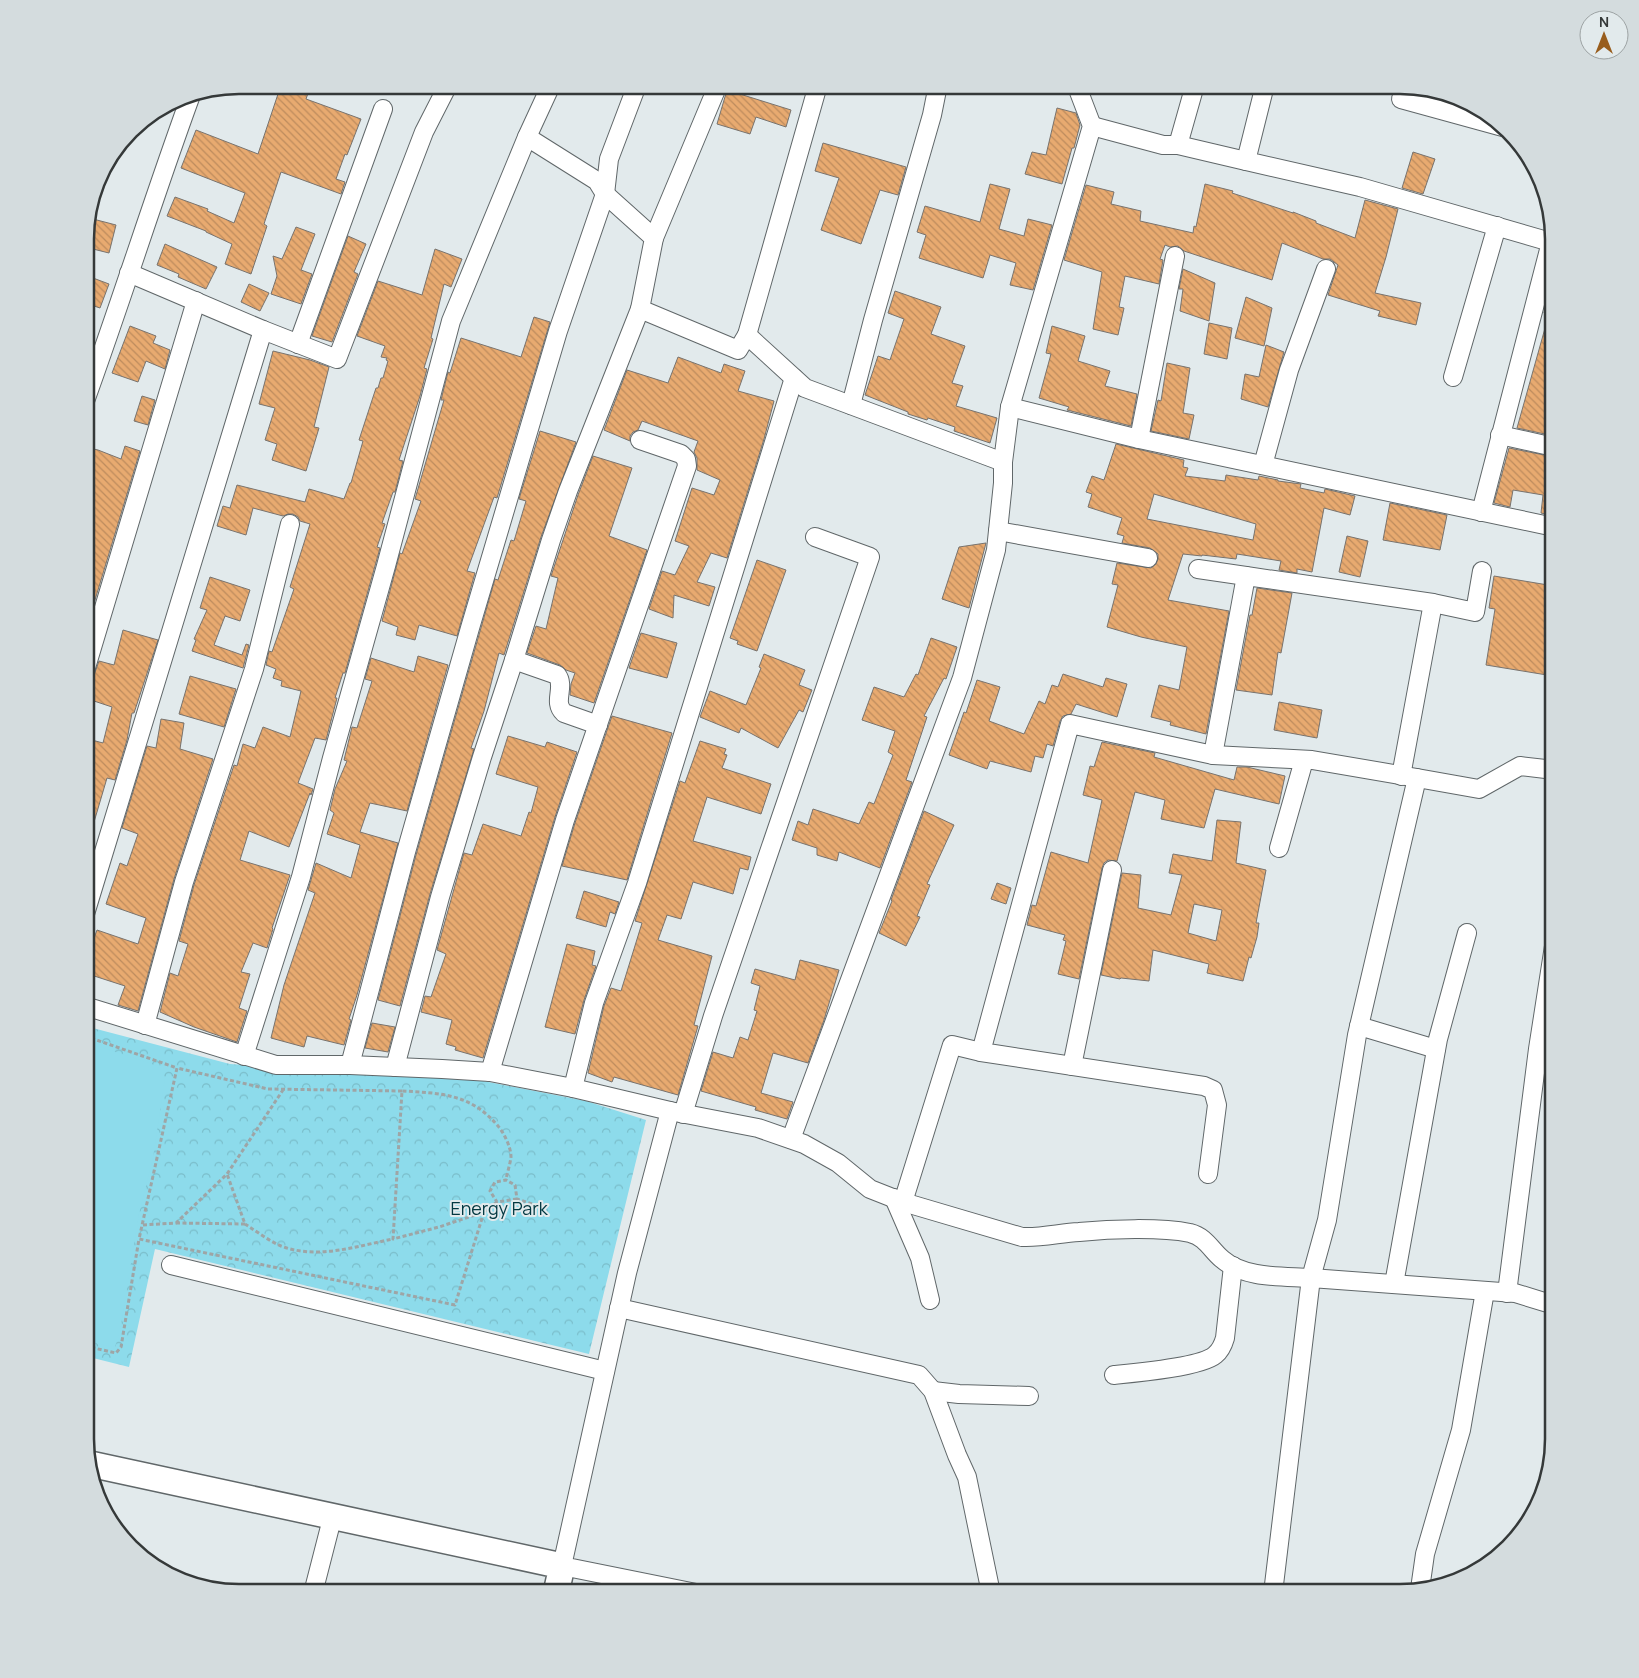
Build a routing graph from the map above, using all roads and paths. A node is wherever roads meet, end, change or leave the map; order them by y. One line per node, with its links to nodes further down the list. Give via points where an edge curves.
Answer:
1 (443, 94): 30 (street, via 424,132 338,359)
2 (547, 94): 15 (street)
3 (634, 94): 18 (street, via 609,159)
4 (714, 94): 20 (street)
5 (815, 94): 29 (street)
6 (936, 94): 34 (street)
7 (1080, 94): 14 (street)
8 (1192, 94): 16 (street)
9 (1263, 94): 17 (street)
10 (1400, 99): 13 (street)
11 (188, 103): 25 (street)
12 (383, 109): 30 (street)
13 (1486, 122)
14 (1092, 126): 16 (street, via 1163,145); 35 (street)
15 (528, 137): 18 (street, via 597,181); 70 (street, via 451,321 301,877)
16 (1178, 145): 17 (street)
17 (1246, 160): 19 (street, via 1360,187)
18 (605, 194): 20 (street); 71 (street, via 558,331 470,628)
19 (1497, 226): 21 (street); 32 (street)
20 (654, 238): 27 (street)
21 (1545, 240)
22 (1175, 256): 37 (street)
23 (1545, 268): 36 (street)
24 (1326, 269): 41 (street, via 1289,370)
25 (129, 273): 26 (street); 31 (street)
26 (196, 302): 28 (street); 52 (street)
27 (640, 309): 29 (street, via 738,350); 53 (street, via 565,500)
28 (263, 330): 30 (street); 61 (street)
29 (747, 335): 33 (street)
30 (298, 344)
31 (94, 375)
32 (1453, 377)
33 (794, 378): 34 (street, via 805,388); 76 (street, via 636,884 594,1003)
34 (851, 405): 40 (street)
35 (1010, 407): 37 (street); 40 (street)
36 (1500, 435): 39 (street); 42 (street)
37 (1139, 438): 41 (street)
38 (640, 440): 54 (street, via 681,454 687,466)
39 (1545, 445)
40 (1002, 462): 45 (street)
41 (1263, 465): 42 (street)
42 (1480, 512): 44 (street)
43 (290, 524): 65 (street, via 254,669 184,882)
44 (1545, 525)
45 (998, 531): 47 (street); 80 (street, via 996,550 962,678)
46 (815, 537): 79 (street, via 870,557)
47 (1148, 558)
48 (1198, 569): 50 (street)
49 (1482, 571): 51 (street, via 1475,612)
50 (1246, 576): 51 (street); 55 (street)
51 (1432, 603): 58 (street)
52 (94, 641)
53 (514, 660): 54 (street, via 557,675 562,684 561,710); 73 (street, via 440,897)
54 (598, 725): 75 (street, via 565,820)
55 (1214, 754): 56 (street); 69 (street, via 1070,724)
56 (1304, 760): 58 (street); 59 (street)
57 (1545, 769): 58 (street, via 1520,766 1479,789)
58 (1409, 777): 66 (street)
59 (1279, 848)
60 (1112, 870): 72 (street)
61 (94, 884)
62 (1467, 933): 68 (street)
63 (1545, 1004): 99 (street)
64 (94, 1009): 65 (street)
65 (145, 1025): 70 (street)
66 (1359, 1026): 68 (street); 96 (street, via 1327,1220)
67 (94, 1039): 74 (path)
68 (1436, 1049): 97 (street)
69 (981, 1052): 72 (street); 85 (street, via 952,1045)
70 (244, 1056): 71 (street, via 276,1065)
71 (350, 1065): 73 (street)
72 (1072, 1066): 82 (street, via 1214,1090 1217,1105)
73 (395, 1067): 75 (street)
74 (177, 1068): 77 (path); 91 (path)
75 (490, 1072): 76 (street)
76 (573, 1088): 79 (street)
77 (283, 1090): 78 (path); 81 (path)
78 (402, 1091): 83 (path, via 440,1093 464,1100 486,1112 504,1133 511,1156); 93 (path)
79 (677, 1112): 80 (street, via 758,1128); 102 (street)
80 (791, 1140): 85 (street, via 838,1163 870,1189)
81 (227, 1174): 89 (path); 90 (path)
82 (1208, 1174)
83 (506, 1180): 84 (path, via 515,1185); 86 (path, via 495,1182 490,1191)
84 (517, 1200): 86 (path); 87 (path)
85 (898, 1200): 95 (street, via 1022,1237 1104,1230 1192,1234 1208,1242 1222,1260); 100 (street, via 920,1258)
86 (497, 1202): 88 (path)
87 (542, 1206)
88 (484, 1212): 92 (path, via 455,1305); 93 (path)
89 (176, 1222): 90 (path); 91 (path)
90 (245, 1224): 93 (path, via 280,1246 301,1252 336,1250)
91 (142, 1225): 92 (path)
92 (139, 1239): 103 (path, via 121,1347 116,1353)
93 (393, 1239)
94 (171, 1266): 104 (street)
95 (1233, 1266): 96 (street, via 1260,1274); 105 (street, via 1225,1338 1215,1356 1169,1368)
96 (1311, 1278): 97 (street); 116 (street)
97 (1394, 1284): 98 (street)
98 (1485, 1291): 99 (street); 111 (street, via 1461,1430 1425,1554)
99 (1507, 1293): 101 (street)
100 (930, 1300)
101 (1545, 1302)
102 (619, 1308): 104 (street); 106 (street, via 919,1375)
103 (94, 1348)
104 (605, 1370): 110 (street)
105 (1114, 1375)
106 (933, 1391): 107 (street); 115 (street, via 967,1477)
107 (1029, 1396)
108 (97, 1465): 109 (street)
109 (333, 1515): 110 (street); 112 (street)
110 (562, 1566): 113 (street); 114 (street)
111 (1421, 1582)
112 (315, 1584)
113 (558, 1584)
114 (651, 1584)
115 (989, 1584)
116 (1273, 1584)

